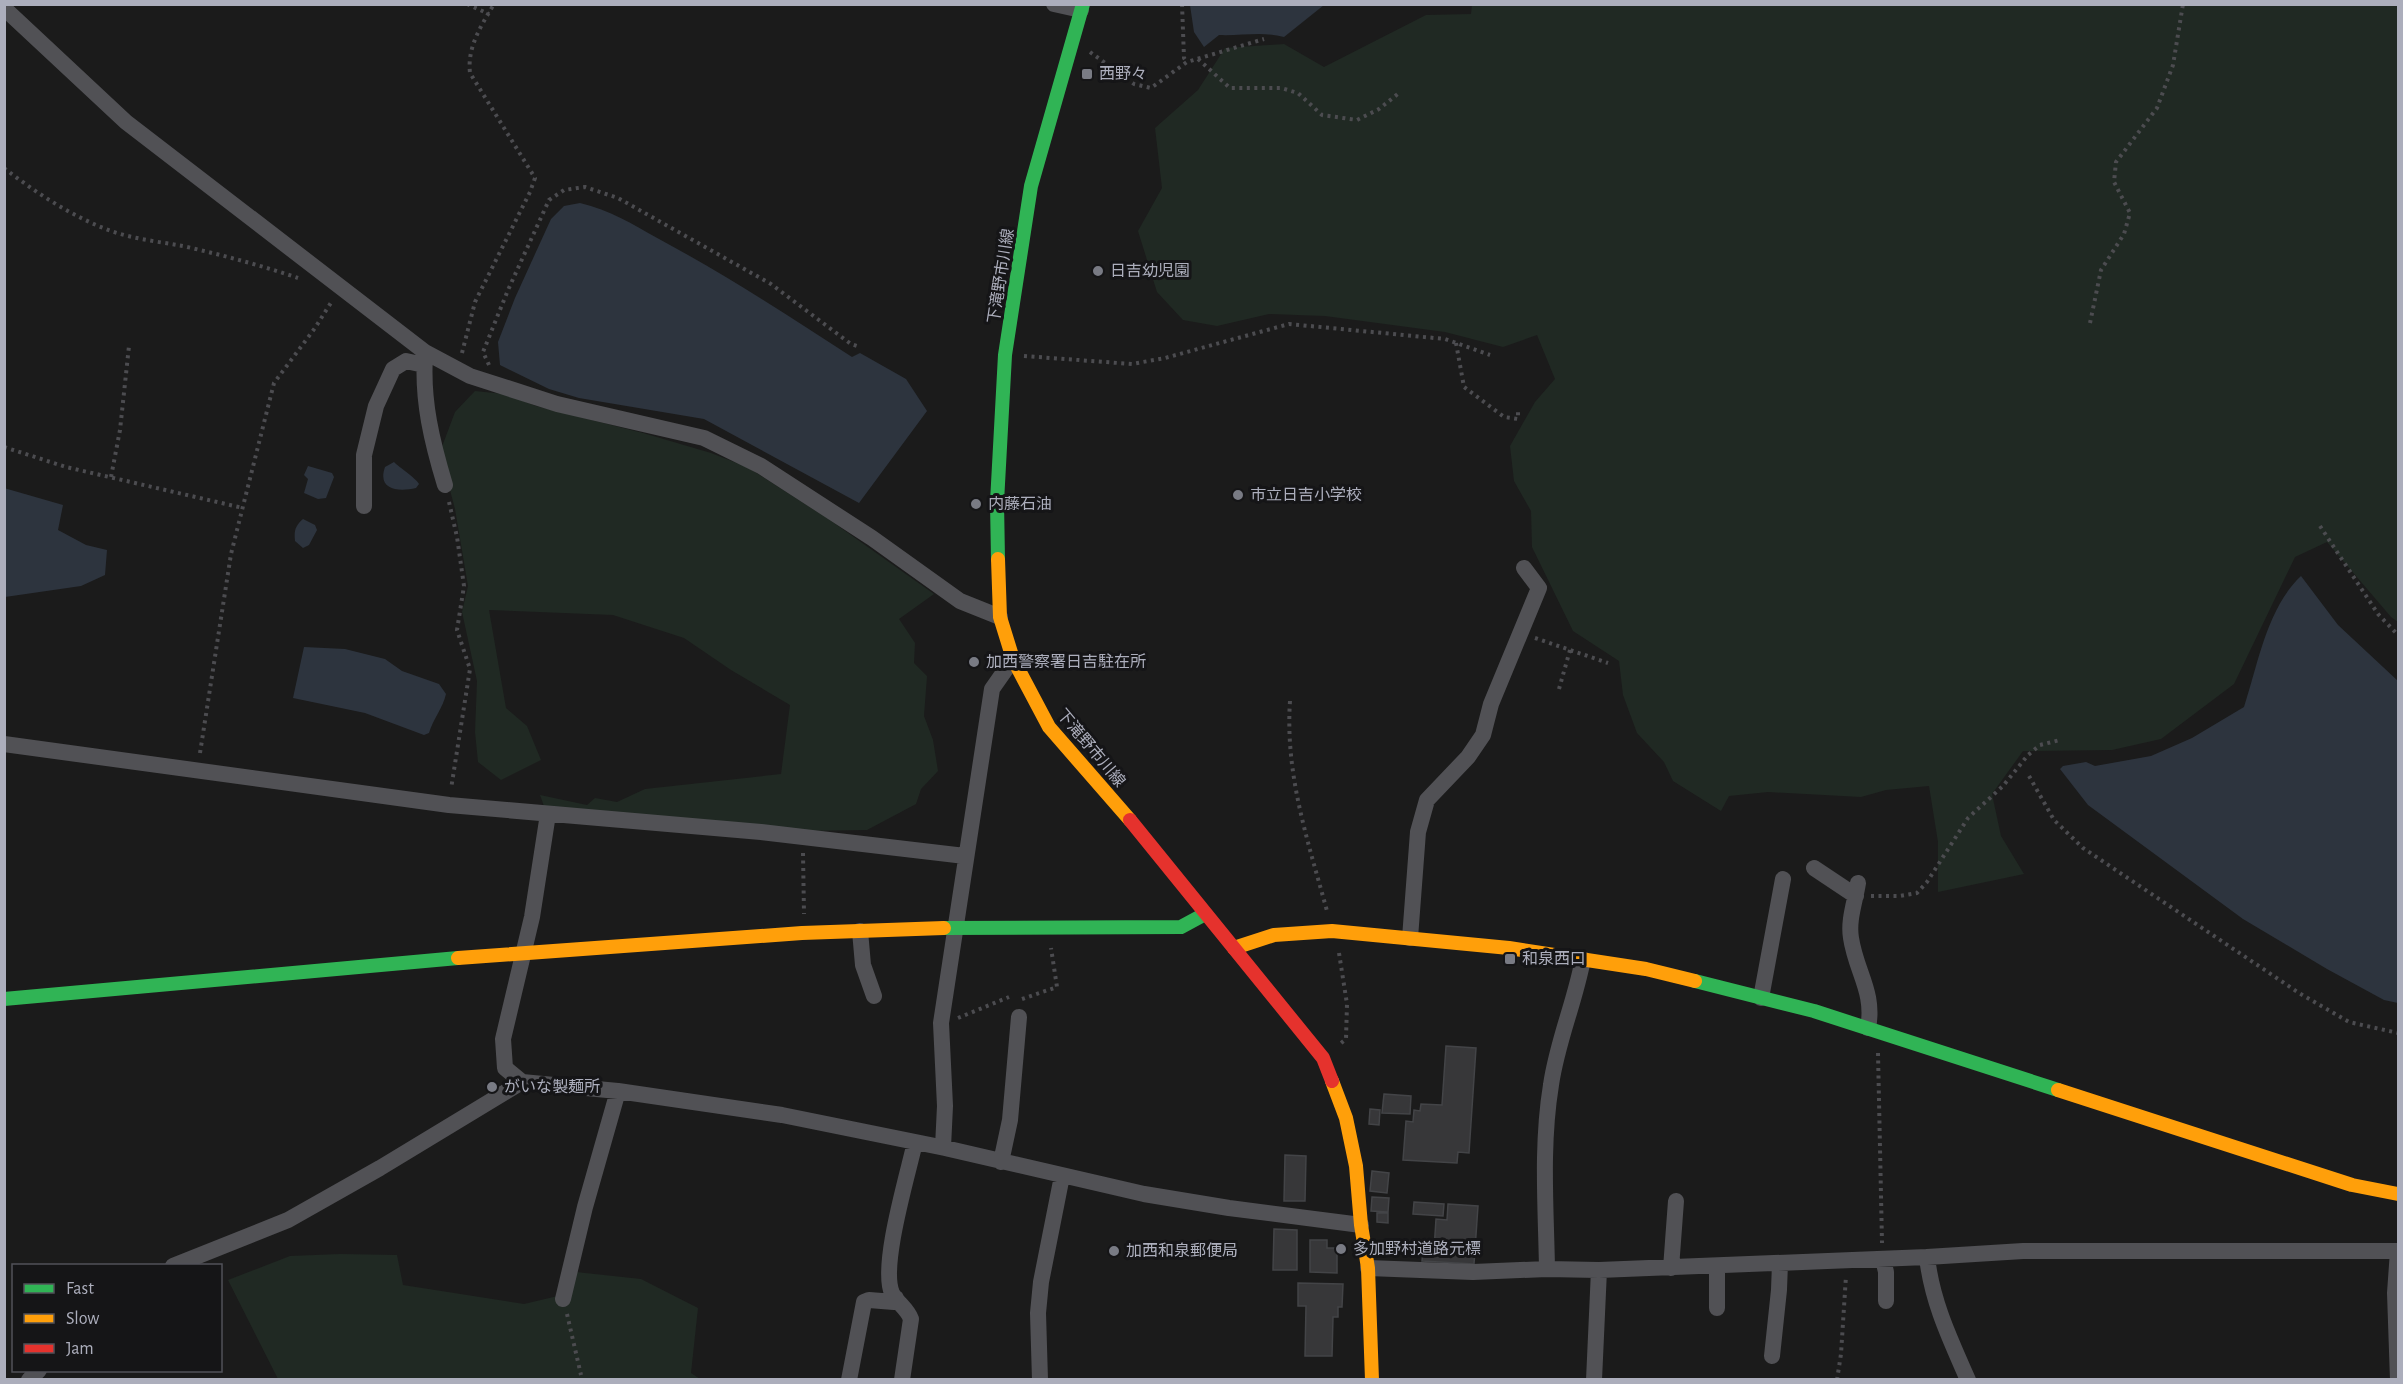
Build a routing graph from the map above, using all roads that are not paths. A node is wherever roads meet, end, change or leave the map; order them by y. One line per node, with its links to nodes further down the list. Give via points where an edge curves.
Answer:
1 (1054, 4): 2 (street)
2 (1082, 7): 8 (street, 下滝野市川線, via 1031,186 1005,355 997,502)
3 (4, 8): 4 (street, via 126,122 340,287)
4 (425, 358): 5 (street, via 430,437); 6 (street, via 393,369 376,406 364,455); 8 (street, via 557,404 704,438 761,466 960,601)
5 (445, 485)
6 (364, 506)
7 (1524, 568): 18 (street, via 1539,588 1491,704 1483,735 1427,800 1418,831)
8 (1000, 617): 9 (street, 下滝野市川線)
9 (1013, 658): 12 (street, via 992,689); 15 (street, 下滝野市川線, via 1049,727)
10 (4, 744): 11 (street, via 449,805)
11 (548, 814): 12 (street); 20 (street)
12 (965, 856): 16 (street)
13 (1814, 868): 26 (street, via 1857,890 1850,926 1853,951 1871,1003)
14 (1783, 879): 23 (street)
15 (1205, 914): 16 (street, via 1181,927); 19 (street, 下滝野市川線)
16 (956, 927): 17 (street); 30 (street, via 941,1025)
17 (860, 931): 20 (street); 22 (street, via 863,965)
18 (1410, 938): 19 (street, via 1332,931 1274,935); 21 (street)
19 (1234, 948): 35 (street, 下滝野市川線, via 1323,1058 1346,1118 1356,1166)
20 (523, 951): 24 (street); 27 (street, via 502,1039 505,1068)
21 (1583, 959): 23 (street, via 1646,969); 44 (street, via 1546,1114)
22 (874, 996)
23 (1761, 998): 26 (street)
24 (4, 999)
25 (1019, 1017): 31 (street, via 1010,1120)
26 (1873, 1030): 33 (street, via 2352,1185)
27 (522, 1082): 28 (street); 40 (street, via 288,1220)
28 (618, 1091): 29 (street, via 782,1115); 47 (street)
29 (915, 1142): 30 (street); 46 (street, via 888,1263)
30 (944, 1147): 31 (street)
31 (1001, 1162): 32 (street)
32 (1062, 1176): 35 (street, via 1228,1208); 53 (street, via 1041,1282)
33 (2398, 1194)
34 (1676, 1201): 43 (street)
35 (1361, 1225): 42 (street, 下滝野市川線)
36 (2398, 1251): 37 (street, via 2023,1251); 57 (street)
37 (1927, 1257): 38 (street); 56 (street, via 1930,1285)
38 (1883, 1259): 39 (street); 48 (street)
39 (1780, 1263): 41 (street); 50 (street)
40 (178, 1264)
41 (1717, 1266): 43 (street); 49 (street)
42 (1368, 1268): 44 (street, via 1473,1272); 54 (street, 下滝野市川線)
43 (1671, 1268): 45 (street)
44 (1547, 1269): 45 (street)
45 (1599, 1270): 55 (street)
46 (896, 1298): 51 (street, via 894,1302 864,1302); 52 (street, via 911,1319)
47 (563, 1299)
48 (1886, 1301)
49 (1717, 1308)
50 (1772, 1356)
51 (849, 1380)
52 (902, 1380)
53 (1040, 1380)
54 (1372, 1380)
55 (1594, 1380)
56 (1968, 1380)
57 (2398, 1380)

